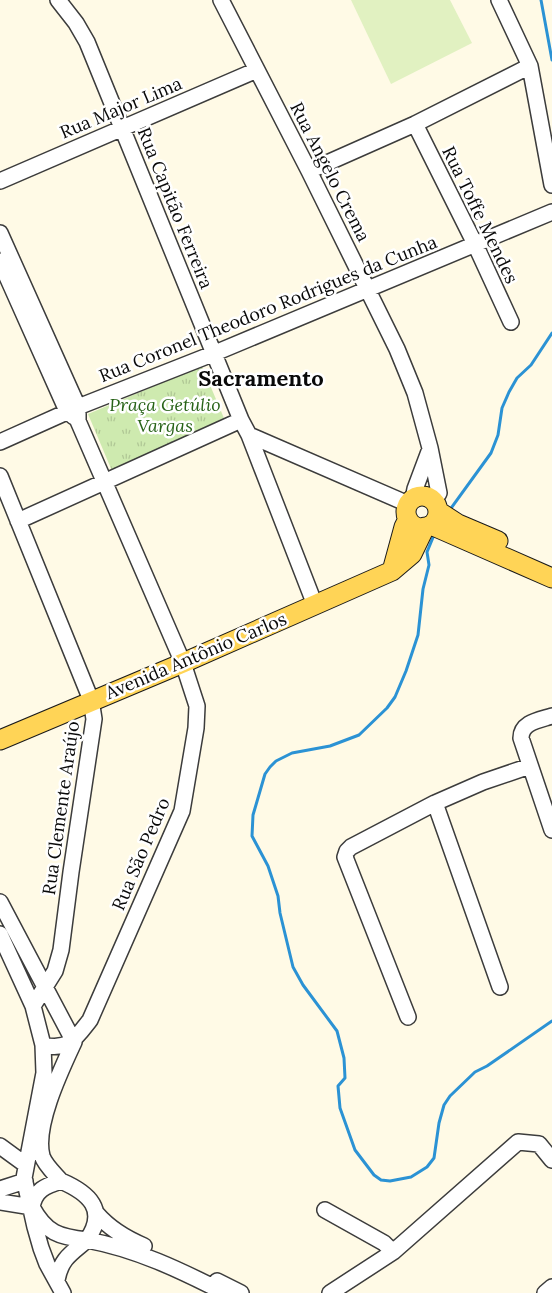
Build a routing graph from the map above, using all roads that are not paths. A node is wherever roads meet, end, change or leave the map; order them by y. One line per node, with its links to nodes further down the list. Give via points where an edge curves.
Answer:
1 (58, 0): 7 (street, Rua Capitão Ferreira, via 87,42)
2 (221, 0): 5 (street, Rua Angelo Crema)
3 (500, 0): 4 (street)
4 (530, 66): 6 (street); 10 (street)
5 (257, 70): 7 (street, Rua Major Lima); 8 (street, Rua Angelo Crema)
6 (415, 124): 8 (street); 13 (street, Rua Toffe Mendes)
7 (122, 128): 9 (street, Rua Major Lima); 17 (street, Rua Capitão Ferreira)
8 (309, 171): 15 (street, Rua Angelo Crema)
9 (0, 181)
10 (552, 185)
11 (552, 212): 13 (street, Rua Coronel Theodoro Rodrigues da Cunha)
12 (0, 233): 18 (street)
13 (475, 244): 15 (street, Rua Coronel Theodoro Rodrigues da Cunha); 16 (street, Rua Toffe Mendes)
14 (0, 261): 18 (street)
15 (368, 290): 17 (street, Rua Coronel Theodoro Rodrigues da Cunha); 22 (street, Rua Angelo Crema, via 415,393)
16 (511, 322)
17 (214, 353): 18 (street, Rua Coronel Theodoro Rodrigues da Cunha); 19 (street, Rua Capitão Ferreira)
18 (74, 413): 21 (street, Rua Coronel Theodoro Rodrigues da Cunha); 23 (street, Rua São Pedro)
19 (241, 420): 20 (street, Rua Capitão Ferreira); 23 (street)
20 (249, 435): 25 (street); 31 (street, Rua Capitão Ferreira)
21 (0, 442)
22 (430, 448): 25 (street); 26 (street, Rua Angelo Crema, via 439,493)
23 (106, 481): 27 (street); 32 (street, Rua São Pedro)
24 (2, 484): 27 (street, Rua Clemente Araújo)
25 (410, 507): 26 (main road, via 422,496); 26 (main road, via 415,526); 29 (main road)
26 (432, 516): 28 (main road); 29 (main road, Avenida Antônio Carlos, via 412,554); 30 (main road)
27 (18, 521): 33 (street, Rua Clemente Araújo)
28 (552, 565)
29 (392, 571): 31 (main road, Avenida Antônio Carlos)
30 (552, 578)
31 (315, 605): 32 (main road, Avenida Antônio Carlos)
32 (183, 663): 33 (main road, Avenida Antônio Carlos); 45 (street, Rua São Pedro, via 198,706 182,811 90,1020)
33 (92, 700): 35 (main road, Avenida Antônio Carlos); 42 (street, Rua Clemente Araújo, via 94,719 62,950 55,971)
34 (552, 716): 36 (street, via 527,725 521,732)
35 (0, 740)
36 (530, 766): 37 (street); 38 (street)
37 (435, 803): 41 (street); 44 (street, via 352,846 345,857)
38 (552, 830)
39 (0, 902): 42 (street)
40 (0, 934): 43 (street)
41 (500, 987)
42 (44, 988): 43 (street, Rua Clemente Araújo); 45 (street)
43 (33, 1006): 46 (street)
44 (408, 1017)
45 (74, 1042): 46 (street); 51 (street, Rua São Pedro, via 50,1100 41,1143 42,1158)
46 (44, 1045): 49 (street, via 44,1073)
47 (0, 1146): 49 (street)
48 (552, 1160): 58 (street, via 539,1144 518,1142)
49 (26, 1165): 50 (street)
50 (25, 1181): 52 (street); 54 (street)
51 (61, 1181): 54 (street, via 39,1191); 56 (street, via 82,1192 91,1201)
52 (0, 1189)
53 (0, 1202): 54 (street)
54 (32, 1207): 57 (street, via 37,1217 57,1235); 59 (street, via 34,1227 47,1264)
55 (325, 1210): 58 (street, via 384,1243)
56 (96, 1214): 57 (street, via 96,1225); 62 (street, via 126,1238)
57 (87, 1240): 59 (street, via 59,1268); 61 (street, via 157,1260)
58 (393, 1252): 63 (street)
59 (60, 1286)
60 (552, 1286): 64 (street)
61 (225, 1293)
62 (241, 1293)
63 (330, 1293)
64 (545, 1293)

